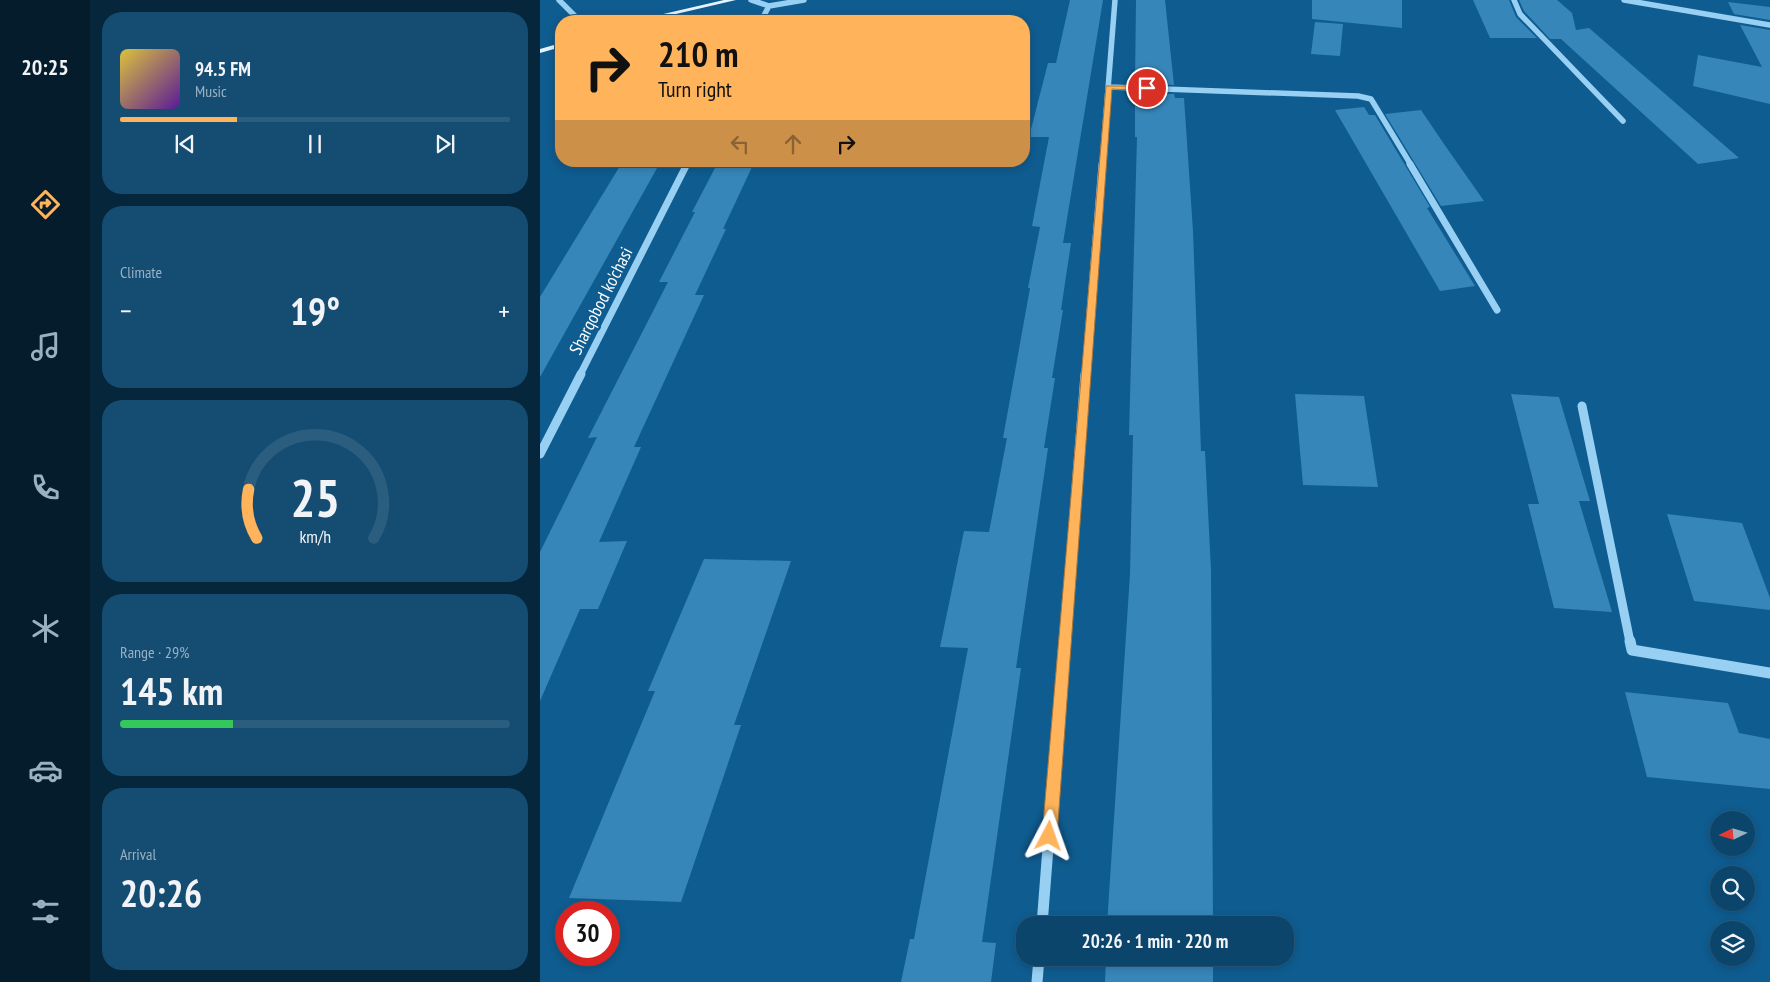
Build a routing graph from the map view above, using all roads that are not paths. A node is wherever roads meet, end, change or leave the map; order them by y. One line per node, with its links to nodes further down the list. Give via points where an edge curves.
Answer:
1 (559, 0): 9 (street)
2 (733, 0): 10 (main road)
3 (750, 0): 8 (street)
4 (804, 0): 8 (street)
5 (1116, 0): 15 (street)
6 (1514, 0): 16 (street, via 1520,14)
7 (1624, 0): 12 (street)
8 (769, 6): 11 (street)
9 (574, 15)
10 (664, 15)
11 (764, 15)
12 (1770, 25)
13 (555, 47): 14 (main road)
14 (540, 51)
15 (1109, 87): 18 (street, via 1371,99); 22 (street)
16 (1623, 121)
17 (687, 167): 20 (street, Sharqobod ko'chasi)
18 (1497, 310)
19 (1582, 406): 21 (street, via 1632,650)
20 (540, 454)
21 (1770, 673)
22 (1043, 916)
23 (1038, 966): 24 (street)
24 (1036, 982)

